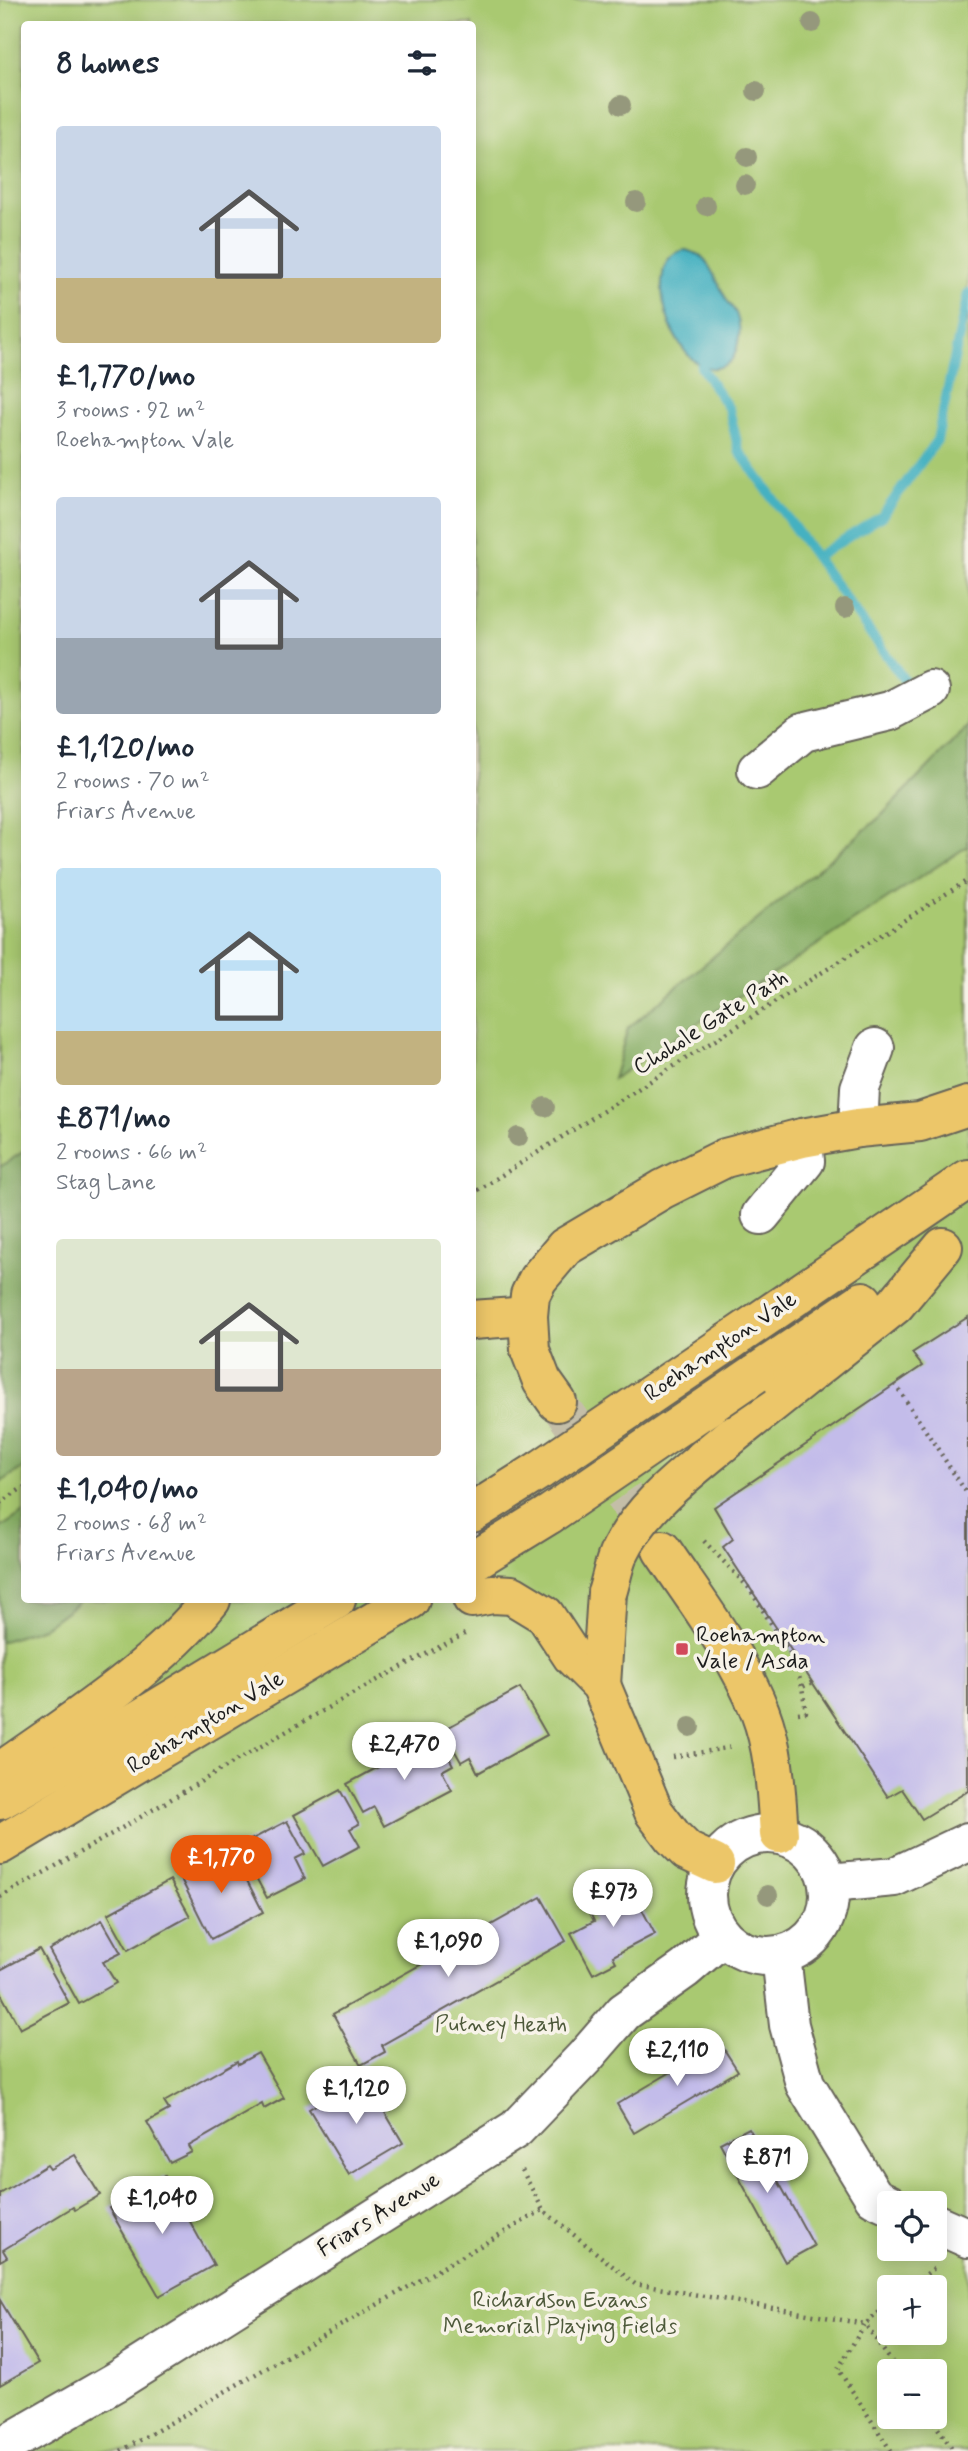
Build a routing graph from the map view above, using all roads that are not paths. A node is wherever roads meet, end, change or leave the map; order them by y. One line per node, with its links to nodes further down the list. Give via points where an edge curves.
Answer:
1 (930, 690): 2 (street, via 890,711 803,732)
2 (757, 770)
3 (875, 1048): 5 (street, via 859,1088)
4 (968, 1107): 5 (highway, via 920,1122)
5 (858, 1128): 6 (highway)
6 (802, 1138): 8 (street, via 805,1161); 10 (highway, via 724,1158 565,1247 538,1279 530,1295)
7 (968, 1179): 13 (highway, Roehampton Vale, bridge)
8 (761, 1215)
9 (955, 1239): 15 (highway, Roehampton Vale, bridge); 21 (highway, bridge, via 895,1305 654,1502 617,1557 607,1593)
10 (528, 1316): 11 (highway); 12 (highway, via 530,1350 542,1381)
11 (476, 1320)
12 (557, 1402)
13 (476, 1510)
14 (662, 1550): 24 (highway, via 733,1655 761,1713 774,1761)
15 (476, 1560)
16 (208, 1603): 22 (highway, via 162,1650 114,1689)
17 (331, 1603): 23 (highway, Roehampton Vale)
18 (406, 1603): 20 (highway, Roehampton Vale)
19 (468, 1610): 20 (highway); 21 (highway, via 492,1594 512,1595 534,1606)
20 (378, 1619): 26 (highway, Roehampton Vale)
21 (601, 1685): 27 (highway, via 654,1812 687,1851)
22 (0, 1772)
23 (0, 1800)
24 (779, 1834): 27 (street, via 743,1839); 28 (street, via 816,1855)
25 (968, 1842): 28 (street, via 894,1877)
26 (0, 1844)
27 (715, 1864): 29 (street, via 707,1897 711,1918)
28 (830, 1884): 30 (street, via 830,1905 823,1925 809,1942)
29 (722, 1937): 30 (street, via 740,1950); 34 (street, Friars Avenue, via 624,2011 516,2129 108,2386)
30 (781, 1956): 31 (street, via 789,2025 804,2084)
31 (877, 2198)
32 (947, 2229): 33 (street)
33 (968, 2238)
34 (0, 2448)

